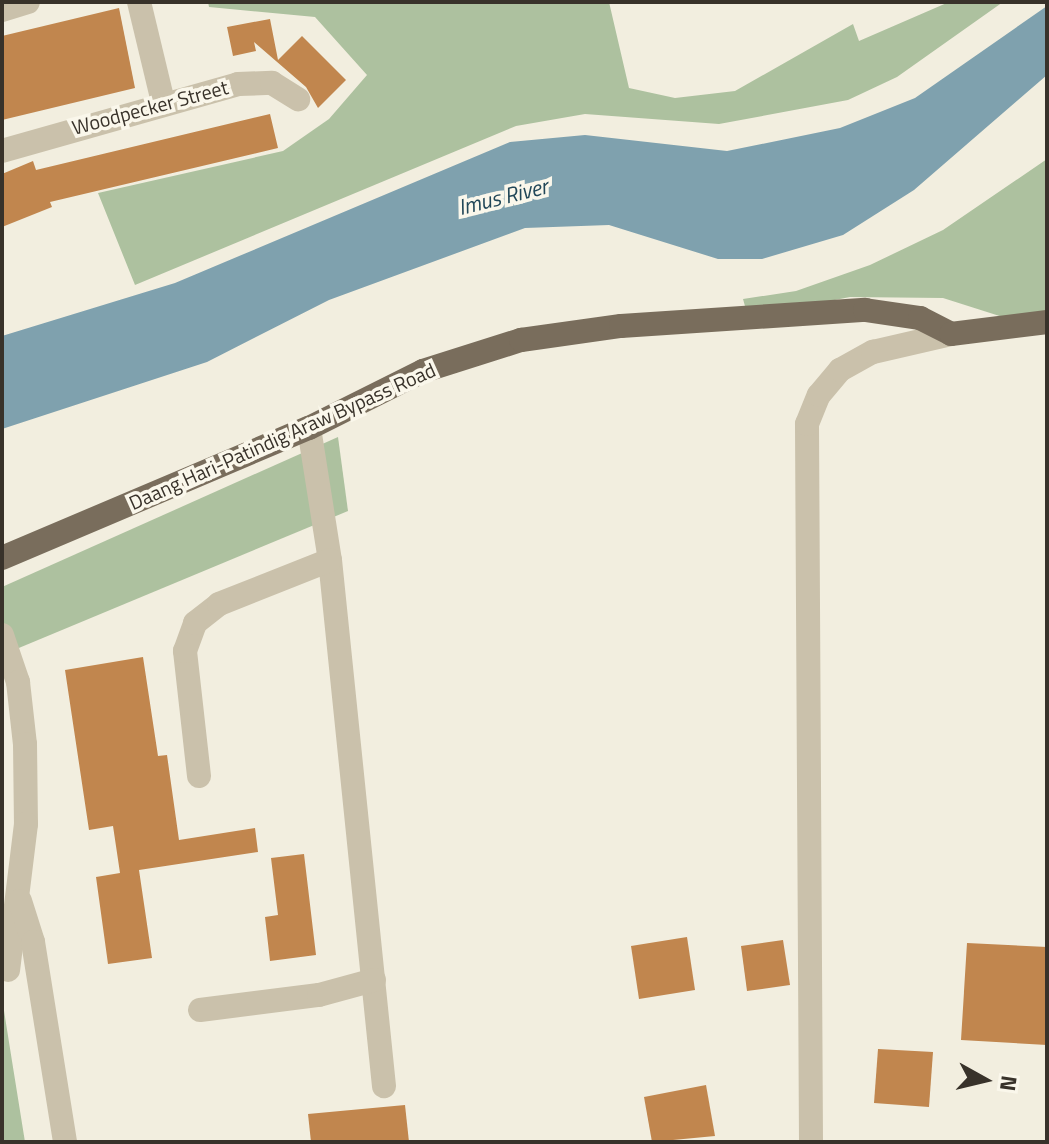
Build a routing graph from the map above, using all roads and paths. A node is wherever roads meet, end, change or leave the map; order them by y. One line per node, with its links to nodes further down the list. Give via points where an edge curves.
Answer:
1 (28, 2): 3 (street)
2 (139, 2): 5 (street)
3 (2, 10)
4 (298, 99): 5 (street, Woodpecker Street, via 255,81)
5 (163, 102): 6 (street, Woodpecker Street)
6 (2, 151)
7 (1047, 322): 8 (main road)
8 (951, 334): 9 (main road, Daang Hari-Patindig Araw Bypass Road, via 896,313 808,313 521,340 423,371); 20 (street, via 873,352 840,370 819,395 807,424)
9 (309, 428): 10 (main road, Daang Hari-Patindig Araw Bypass Road); 11 (street)
10 (2, 558)
11 (330, 560): 13 (street, via 219,604 195,623 185,651); 16 (street)
12 (2, 635): 14 (street, via 18,682 25,744 26,824)
13 (199, 776)
14 (17, 890): 15 (street); 19 (street, via 33,942)
15 (8, 970)
16 (374, 980): 17 (street, via 319,995); 18 (street)
17 (200, 1010)
18 (384, 1086)
19 (65, 1142)
20 (811, 1142)

